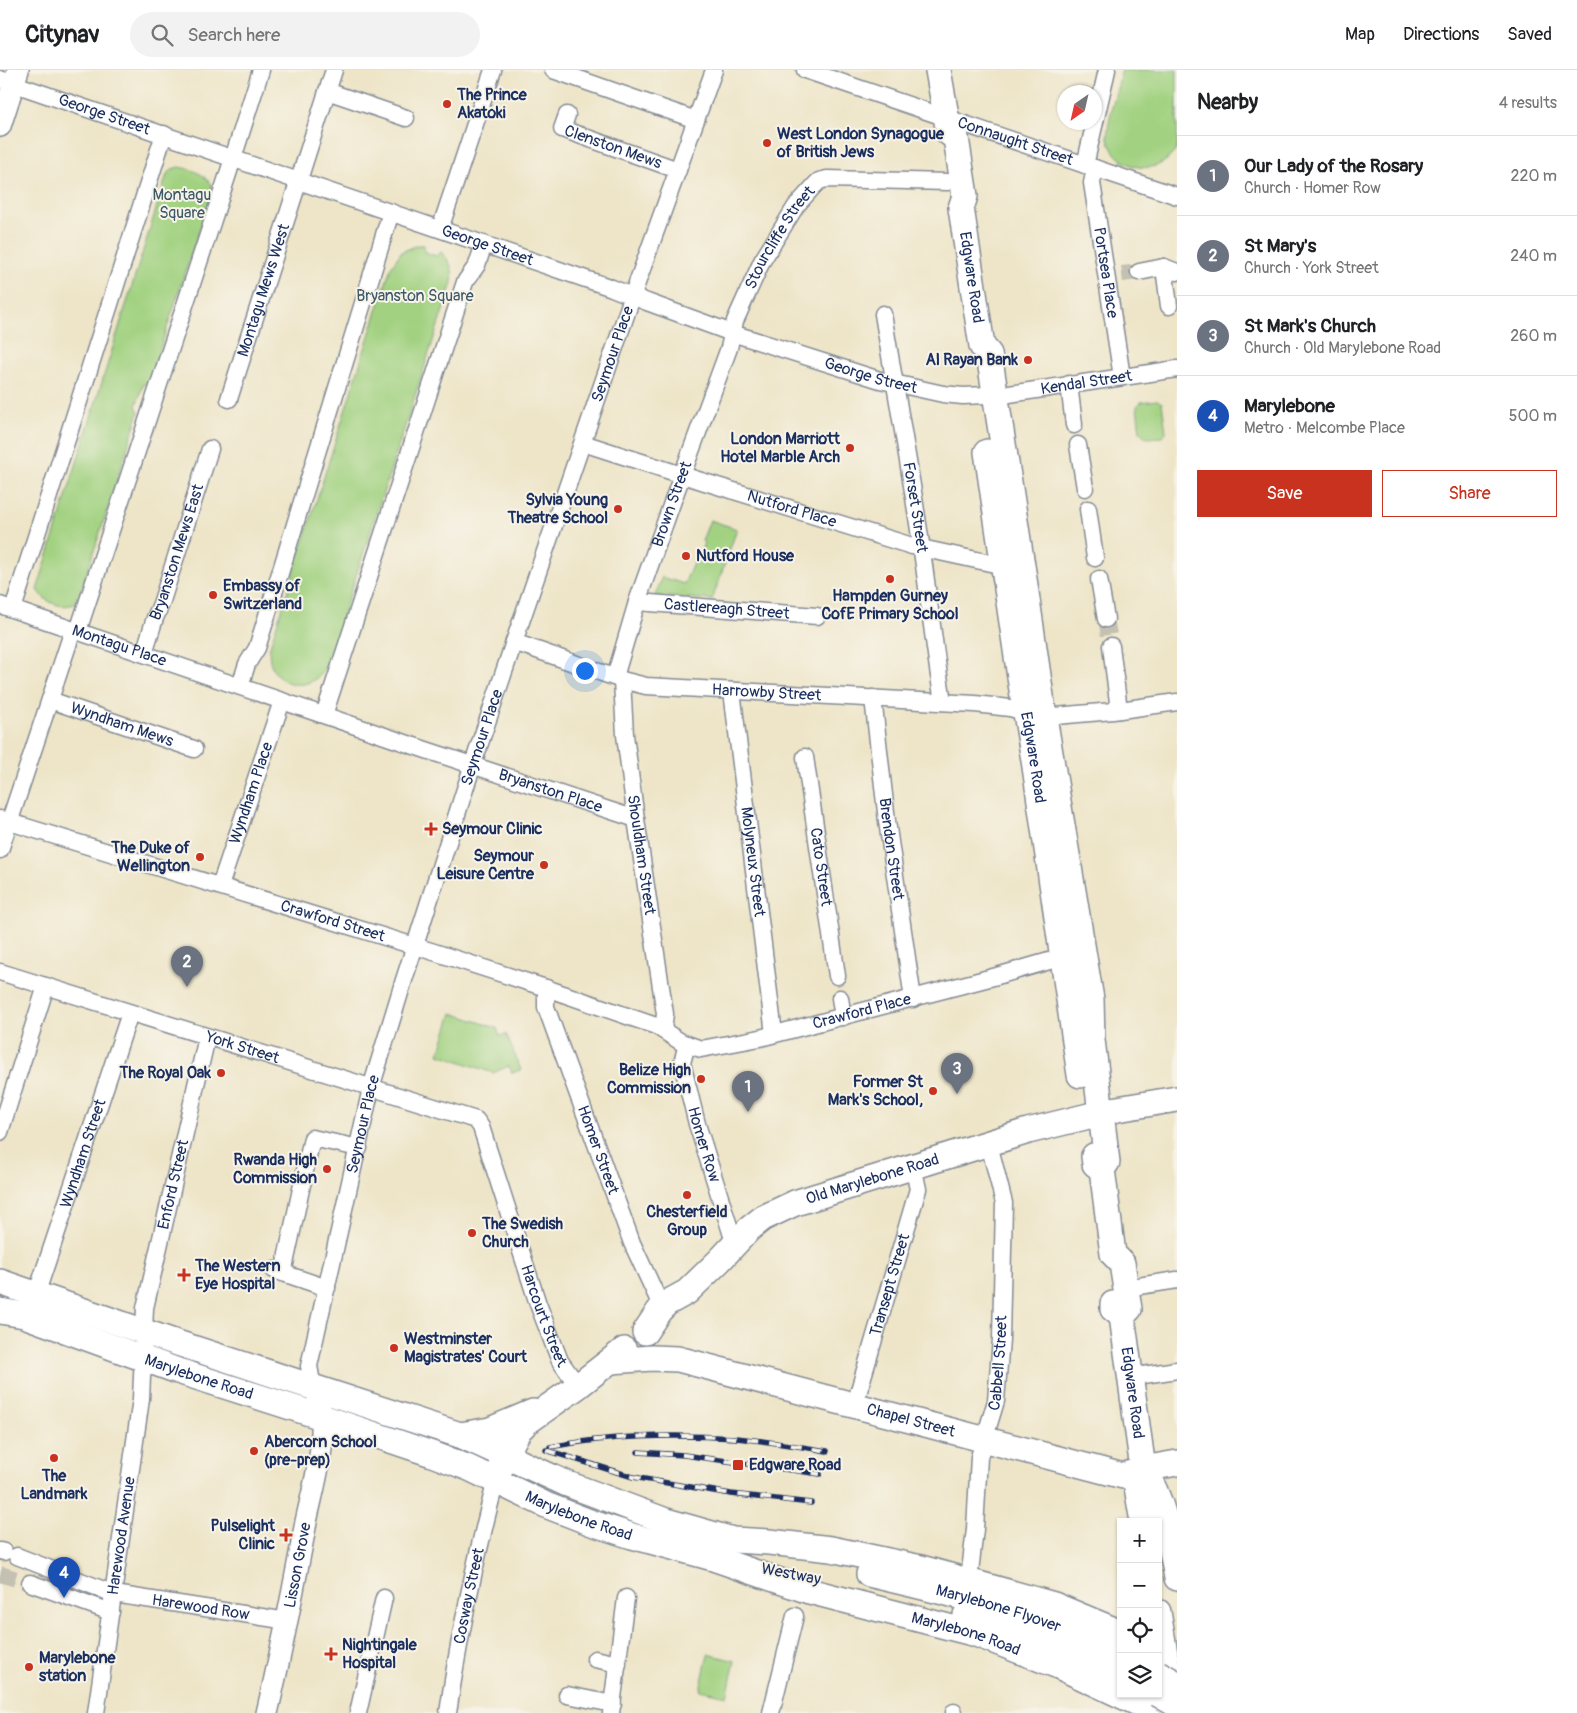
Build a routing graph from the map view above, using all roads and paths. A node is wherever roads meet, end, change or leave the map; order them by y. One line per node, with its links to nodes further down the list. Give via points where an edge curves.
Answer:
1 (261, 70): 18 (street)
2 (334, 70): 11 (street, Montagu Mews West)
3 (493, 70): 26 (street)
4 (553, 70): 14 (street)
5 (714, 70): 14 (street, Seymour Place)
6 (805, 70): 9 (street, Connaught Street)
7 (938, 70): 16 (highway, Edgware Road)
8 (1107, 70): 19 (street, Portsea Place)
9 (828, 74): 16 (street, Connaught Street)
10 (11, 78): 15 (main road); 17 (street, George Street)
11 (327, 91): 13 (street); 21 (street, Montagu Mews West)
12 (567, 115): 20 (street, Clenston Mews, via 562,130)
13 (406, 118)
14 (696, 120): 20 (street, Seymour Place)
15 (0, 126)
16 (948, 126): 19 (street, Connaught Street); 22 (highway, Edgware Road, via 941,139); 24 (highway, Edgware Road, via 956,138 964,188)
17 (164, 134): 18 (street, George Street); 52 (street)
18 (232, 158): 21 (street, George Street); 55 (street)
19 (1090, 167): 23 (street, Connaught Street); 35 (street, Portsea Place, via 1114,275)
20 (678, 170): 30 (street, Seymour Place)
21 (298, 181): 25 (street, George Street); 39 (street, Montagu Mews West)
22 (948, 182): 24 (highway, Edgware Road, via 950,198); 33 (street, Stourcliffe Street, via 819,181 796,206 766,253)
23 (1176, 192)
24 (961, 208): 38 (highway, Edgware Road, via 982,346 973,356)
25 (390, 212): 26 (street, George Street); 60 (street, via 257,648 247,664)
26 (440, 229): 27 (street, George Street)
27 (484, 244): 30 (street, George Street); 69 (street, via 477,265 466,282)
28 (1170, 270): 29 (street); 31 (street)
29 (1138, 272)
30 (632, 296): 33 (street, George Street); 41 (street, Seymour Place)
31 (1170, 306)
32 (883, 314): 36 (street, Forset Street)
33 (732, 333): 36 (street, George Street); 44 (street, Brown Street)
34 (1177, 369): 35 (street, Kendal Street)
35 (1122, 377): 37 (street, Kendal Street)
36 (895, 384): 38 (street, George Street, via 943,394); 47 (street, Forset Street)
37 (1069, 384): 38 (street, Kendal Street); 40 (street)
38 (987, 395): 49 (highway, Edgware Road); 68 (highway, Edgware Road, via 1024,572)
39 (229, 399)
40 (1074, 425)
41 (583, 443): 44 (street, Nutford Place); 56 (street, Seymour Place)
42 (1078, 445): 45 (street)
43 (210, 449): 58 (street, Bryanston Mews East)
44 (682, 476): 47 (street, Nutford Place); 51 (street, Brown Street)
45 (1085, 488)
46 (1088, 509): 48 (street)
47 (922, 549): 49 (street, Nutford Place); 65 (street, Forset Street)
48 (1095, 558)
49 (1004, 566): 68 (highway, Edgware Road)
50 (1099, 579): 54 (street)
51 (637, 602): 53 (street, Castlereagh Street); 59 (street, Brown Street)
52 (7, 607): 55 (street, Montagu Place)
53 (817, 616)
54 (1106, 619)
55 (76, 631): 58 (street, Montagu Place); 63 (street)
56 (514, 642): 59 (street, Harrowby Street); 72 (street, Seymour Place)
57 (1111, 646): 67 (street)
58 (144, 654): 60 (street, Montagu Place)
59 (618, 678): 61 (street, Harrowby Street, via 646,686); 73 (street, Shouldham Street)
60 (240, 686): 64 (street)
61 (732, 691): 62 (street, Harrowby Street); 88 (street, Molyneux Street)
62 (877, 698): 65 (street, Harrowby Street); 84 (street, Brendon Street, via 888,821)
63 (50, 700): 70 (street, Wyndham Mews); 74 (street)
64 (282, 700): 69 (street); 76 (street, Wyndham Place)
65 (943, 702): 68 (street, Harrowby Street, via 995,706)
66 (1177, 702): 67 (street, Harrowby Street)
67 (1116, 711): 68 (street, Harrowby Street)
68 (1035, 714): 78 (highway, Edgware Road); 93 (highway, Edgware Road, via 1091,999)
69 (324, 715): 72 (street, Bryanston Place)
70 (194, 749)
71 (805, 757): 80 (street, Cato Street)
72 (472, 764): 73 (street, Bryanston Place); 77 (street, Seymour Place)
73 (636, 819): 87 (street, Shouldham Street, via 665,1014)
74 (5, 820): 75 (street); 76 (street, Crawford Street)
75 (0, 850)
76 (220, 886): 77 (street, Crawford Street)
77 (416, 946): 82 (street, Crawford Street); 91 (street, Seymour Place)
78 (1063, 957): 84 (street, Crawford Place); 93 (highway, Edgware Road)
79 (0, 972): 81 (street, York Street)
80 (837, 976)
81 (46, 986): 85 (street, York Street); 95 (street)
82 (546, 988): 87 (street, Crawford Street); 106 (street, Homer Street, via 546,1007 632,1243 657,1297)
83 (840, 998): 86 (street)
84 (913, 999): 86 (street, Crawford Place)
85 (130, 1013): 89 (street, York Street); 107 (street, Wyndham Street)
86 (844, 1017): 88 (street, Crawford Place)
87 (663, 1029): 90 (street, Crawford Place)
88 (774, 1034): 90 (street, Crawford Place, via 700,1049)
89 (207, 1037): 91 (street, York Street); 111 (street, Enford Street, via 145,1308)
90 (688, 1044): 99 (street, Homer Row, via 682,1063 697,1124)
91 (372, 1088): 94 (street, York Street, via 476,1120); 97 (street, Seymour Place)
92 (1177, 1099): 93 (highway, Old Marylebone Road)
93 (1094, 1115): 96 (highway, Old Marylebone Road); 100 (highway, Edgware Road, via 1107,1162 1102,1168)
94 (481, 1127): 117 (street, Harcourt Street, via 538,1304 560,1361)
95 (0, 1132)
96 (990, 1144): 98 (highway, Old Marylebone Road); 123 (street, Cabbell Street, via 1004,1212 996,1401)
97 (359, 1148): 103 (street, Seymour Place); 103 (street, via 312,1138 278,1272)
98 (913, 1166): 99 (highway, Old Marylebone Road, via 787,1207 763,1218); 120 (street, Transept Street, via 918,1188)
99 (735, 1245): 106 (highway, Old Marylebone Road)
100 (1113, 1254): 104 (highway, Edgware Road, via 1122,1264); 109 (highway, Edgware Road, via 1108,1264 1113,1309)
101 (1177, 1280): 104 (street)
102 (0, 1282): 107 (highway, Marylebone Road)
103 (327, 1288): 118 (street, Seymour Place, via 309,1366)
104 (1126, 1288): 109 (highway, Edgware Road, via 1129,1309)
105 (0, 1294): 107 (highway)
106 (677, 1298): 110 (highway, Old Marylebone Road, via 659,1311)
107 (30, 1305): 108 (highway, Marylebone Road); 111 (highway, Marylebone Road); 112 (highway, Marylebone Road)
108 (0, 1311)
109 (1122, 1316): 116 (highway, Edgware Road)
110 (645, 1332): 113 (street, Chapel Street, via 661,1350); 114 (highway, Old Marylebone Road)
111 (145, 1333): 112 (street, Enford Street); 118 (highway, Marylebone Road)
112 (143, 1359): 121 (highway, Marylebone Road); 136 (street, Harewood Avenue, via 141,1399)
113 (678, 1359): 114 (highway, Chapel Street); 120 (highway, Chapel Street)
114 (611, 1361): 117 (highway, Old Marylebone Road)
115 (1177, 1370): 116 (street)
116 (1130, 1377): 126 (highway, Edgware Road)
117 (578, 1386): 119 (highway, Old Marylebone Road)
118 (312, 1388): 121 (main road, Seymour Place); 122 (highway, Marylebone Road)
119 (553, 1403): 122 (highway, Old Marylebone Road, via 490,1430); 124 (highway, Old Marylebone Road, via 519,1430)
120 (855, 1404): 123 (highway, Chapel Street)
121 (322, 1416): 127 (highway, Marylebone Road); 141 (main road, Lisson Grove, via 320,1449)
122 (460, 1435): 124 (highway, Marylebone Road)
123 (985, 1441): 126 (highway, Chapel Street, via 1123,1476); 133 (street, Cabbell Street, via 980,1457)
124 (506, 1455): 127 (highway, Old Marylebone Road); 129 (highway, Marylebone Road, via 639,1512)
125 (1177, 1463): 126 (highway, Chapel Street)
126 (1143, 1469): 128 (highway, Edgware Road, via 1137,1486); 132 (highway, Edgware Road, via 1157,1493)
127 (496, 1480): 131 (highway, Marylebone Road, via 592,1523); 157 (street, Cosway Street, via 454,1669)
128 (1142, 1518)
129 (733, 1540): 133 (highway, Marylebone Road, via 848,1552); 134 (highway, Westway)
130 (7, 1553): 136 (street, Harewood Row)
131 (713, 1558): 134 (highway, Westway); 159 (highway, Marylebone Road, via 809,1591 976,1634 1056,1664)
132 (1177, 1578)
133 (968, 1580): 142 (highway, Marylebone Road, via 1054,1605)
134 (870, 1582): 144 (highway, Marylebone Flyover, via 994,1605 1033,1616); 148 (highway, Marylebone Flyover, via 1070,1650)
135 (30, 1583): 139 (street)
136 (114, 1594): 139 (street, Harewood Avenue); 141 (street, Harewood Row)
137 (384, 1598): 156 (street)
138 (626, 1598): 147 (street)
139 (112, 1612): 154 (street, Harewood Avenue)
140 (795, 1616): 158 (street)
141 (288, 1621): 155 (main road, Lisson Grove)
142 (1117, 1631)
143 (1162, 1642): 145 (highway)
144 (1119, 1653)
145 (1164, 1657): 149 (highway, bridge); 160 (highway)
146 (594, 1659): 147 (street)
147 (618, 1664): 153 (street)
148 (1117, 1673)
149 (1177, 1684)
150 (567, 1695): 153 (street)
151 (1162, 1696): 152 (highway, bridge)
152 (1177, 1705)
153 (612, 1708)
154 (96, 1713)
155 (267, 1713)
156 (358, 1713)
157 (448, 1713)
158 (771, 1713)
159 (1159, 1713)
160 (1175, 1713)

